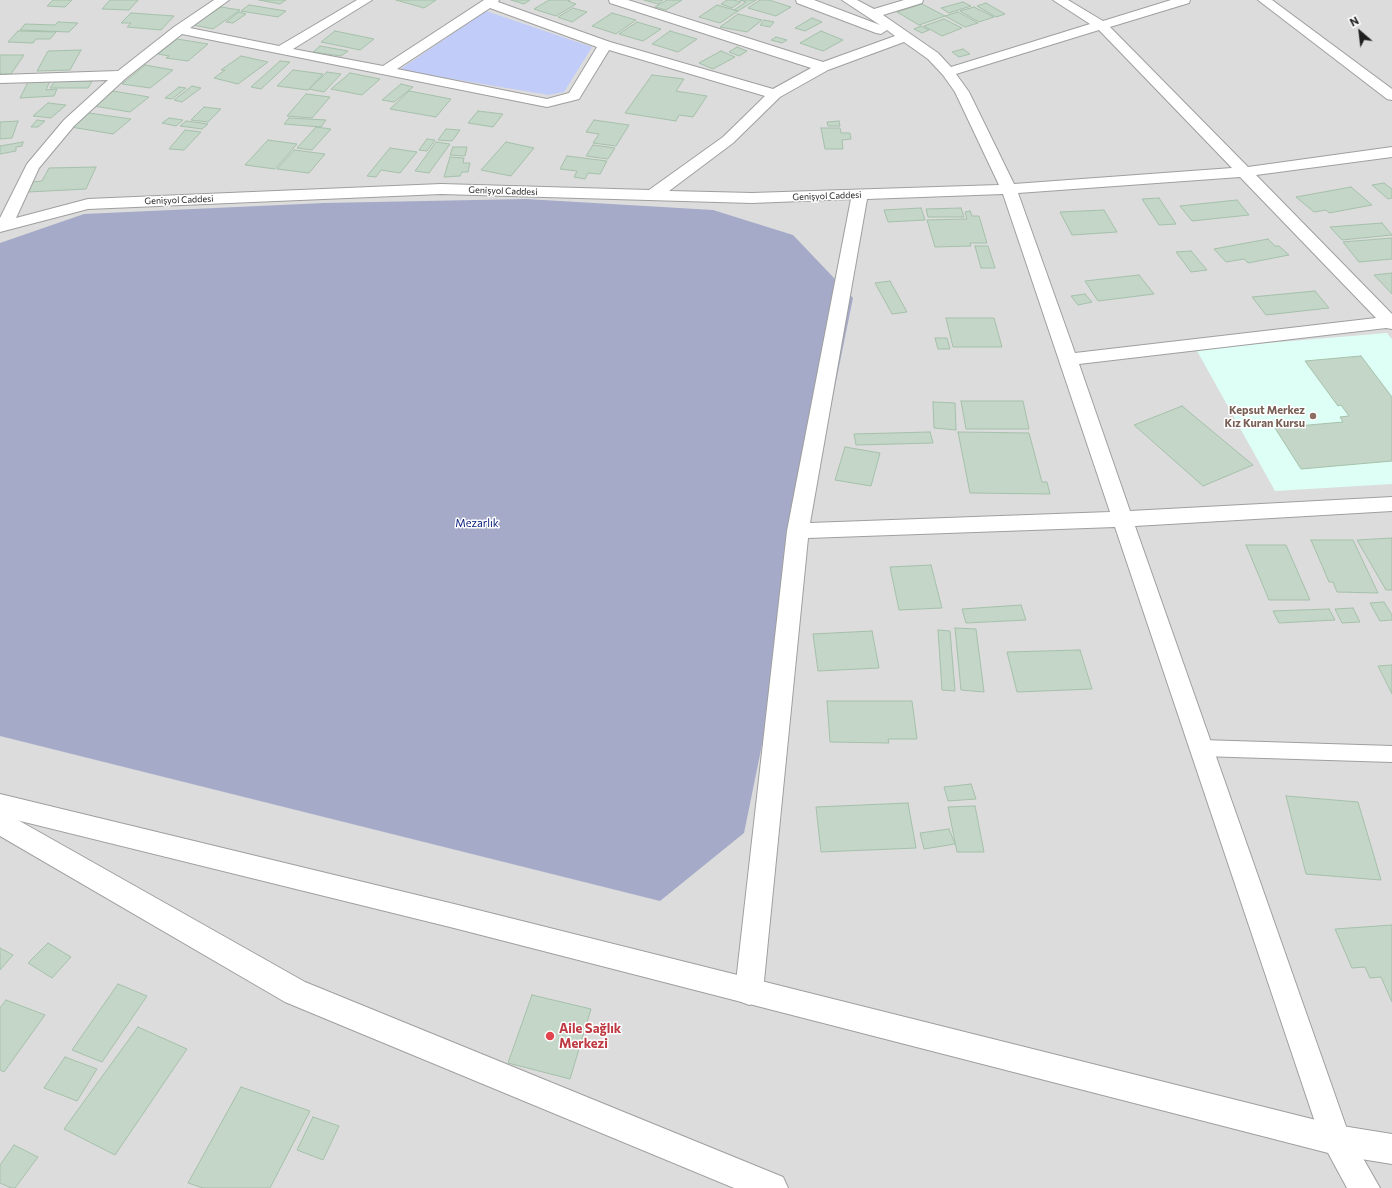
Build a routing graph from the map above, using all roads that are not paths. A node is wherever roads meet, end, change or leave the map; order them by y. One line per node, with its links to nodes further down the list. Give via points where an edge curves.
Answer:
1 (223, 0): 13 (street)
2 (366, 0): 16 (street)
3 (615, 0): 17 (street)
4 (802, 0): 14 (street, via 864,25)
5 (848, 0): 11 (street)
6 (917, 0): 11 (street)
7 (1060, 0): 12 (street)
8 (1184, 0): 12 (street)
9 (1264, 0): 23 (street)
10 (491, 1): 15 (street); 18 (street)
11 (873, 14): 14 (street)
12 (1101, 25): 19 (street); 25 (street)
13 (179, 30): 16 (street); 20 (street)
14 (904, 37): 17 (street); 19 (street, via 933,56)
15 (605, 45): 18 (street, via 574,96 547,103); 22 (street)
16 (281, 50): 18 (street)
17 (823, 67): 22 (street)
18 (385, 71)
19 (948, 72): 26 (street, via 962,92)
20 (120, 75): 21 (street); 29 (street, via 68,123 32,167)
21 (0, 79)
22 (775, 94): 28 (street, via 728,140)
23 (1392, 96)
24 (1392, 152): 25 (street, Genişyol Caddesi)
25 (1245, 172): 26 (street, Genişyol Caddesi); 30 (street)
26 (1009, 189): 27 (street, Genişyol Caddesi); 31 (street)
27 (860, 194): 28 (street, Genişyol Caddesi, via 752,198); 34 (street)
28 (653, 195): 29 (street, Genişyol Caddesi, via 442,189 88,204)
29 (2, 226)
30 (1391, 323): 31 (street)
31 (1067, 360): 33 (street)
32 (1392, 504): 33 (street)
33 (1122, 519): 34 (street); 35 (street)
34 (798, 531): 39 (street)
35 (1201, 748): 36 (lane); 40 (street)
36 (1392, 754)
37 (0, 805): 39 (street)
38 (0, 823): 42 (street, via 295,992)
39 (749, 990): 40 (street)
40 (1336, 1140): 41 (street); 43 (street)
41 (1392, 1149)
42 (772, 1188)
43 (1364, 1188)

